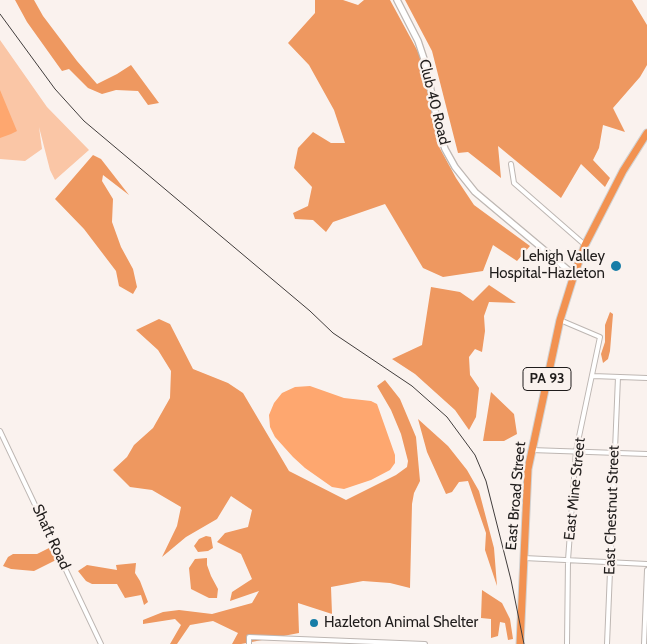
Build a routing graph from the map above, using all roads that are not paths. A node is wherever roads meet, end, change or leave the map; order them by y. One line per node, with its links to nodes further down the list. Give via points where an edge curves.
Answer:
1 (397, 0): 5 (street, Club 40 Road, via 418,41 439,131 455,167 474,192)
2 (647, 133): 4 (highway, East Broad Street / PA 93, via 623,171)
3 (511, 164): 4 (street, via 514,183)
4 (585, 245): 5 (highway, East Broad Street / PA 93)
5 (574, 275): 6 (highway, East Broad Street / PA 93)
6 (560, 320): 7 (street, East Mine Street, via 600,337); 11 (highway, East Broad Street / PA 93)
7 (592, 376): 8 (street); 12 (street, East Mine Street)
8 (618, 377): 9 (street); 13 (street, East Chestnut Street)
9 (647, 378)
10 (0, 431): 22 (street, Shaft Road)
11 (531, 450): 12 (street); 15 (highway, East Broad Street / PA 93)
12 (576, 451): 13 (street); 16 (street, East Mine Street)
13 (614, 453): 14 (street); 17 (street, East Chestnut Street)
14 (647, 454)
15 (524, 558): 16 (street); 27 (highway, East Broad Street / PA 93)
16 (568, 560): 17 (street); 28 (street, East Mine Street)
17 (610, 562): 18 (street); 29 (street, East Chestnut Street)
18 (647, 564)
19 (647, 570): 30 (street)
20 (288, 638): 21 (street); 23 (street, via 249,637); 24 (street)
21 (326, 642): 25 (street)
22 (101, 644)
23 (249, 644)
24 (287, 644)
25 (404, 644): 26 (street)
26 (425, 644)
27 (520, 644)
28 (567, 644)
29 (607, 644)
30 (644, 644)

